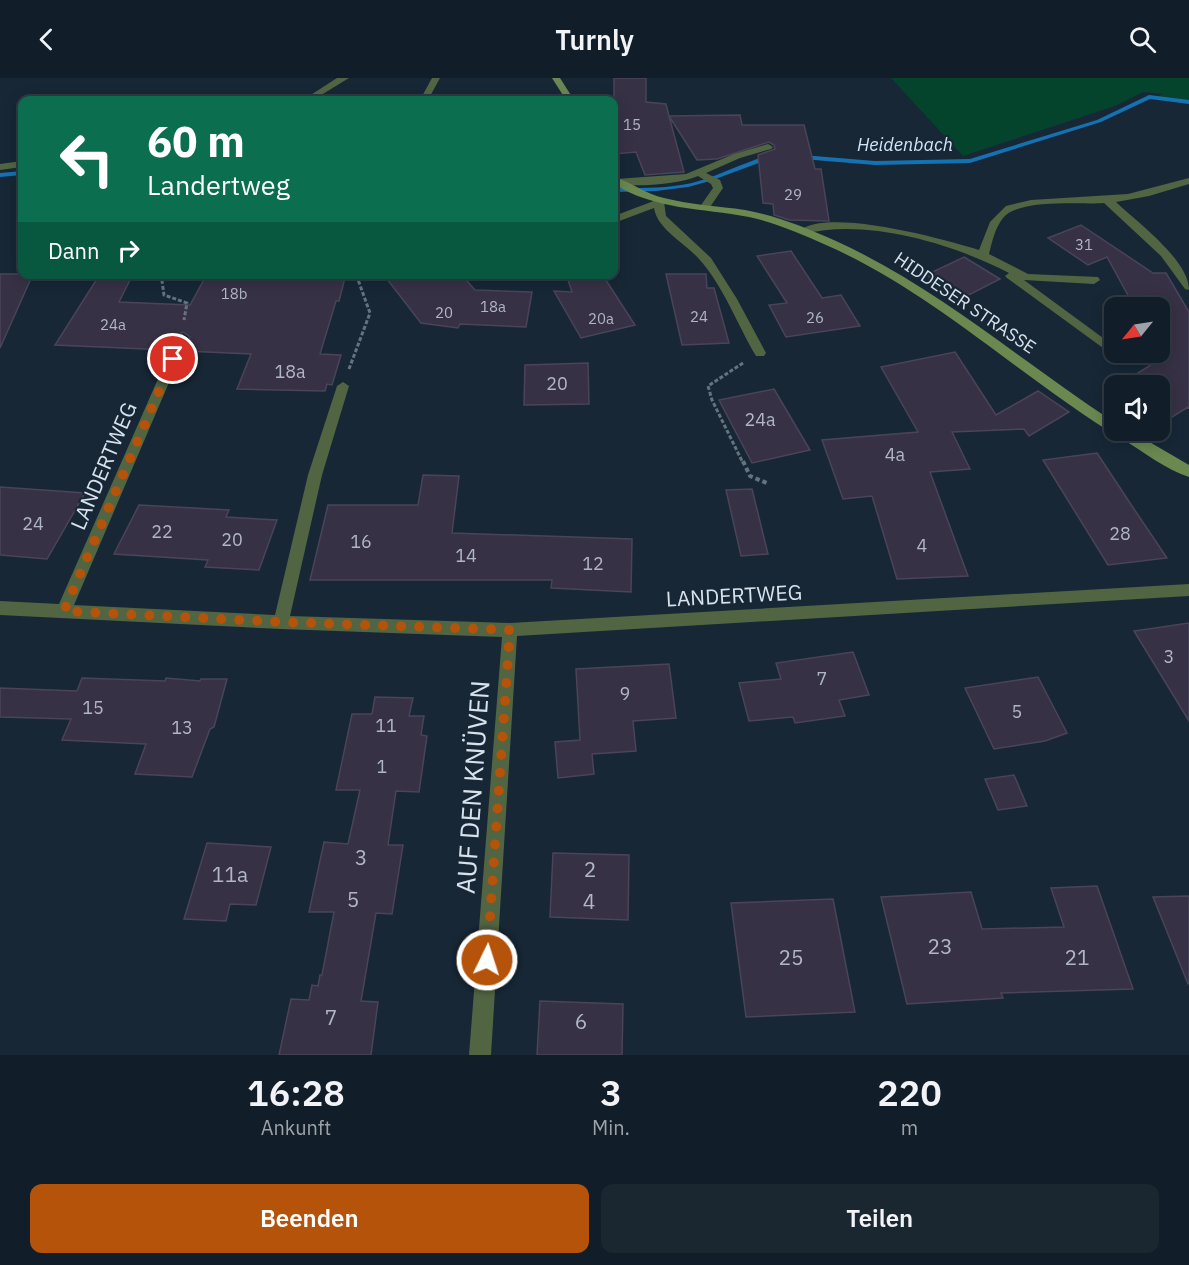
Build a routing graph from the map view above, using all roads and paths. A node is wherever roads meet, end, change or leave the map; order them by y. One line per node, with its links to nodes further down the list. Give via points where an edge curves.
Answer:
1 (345, 78): 4 (street)
2 (436, 78): 5 (street)
3 (556, 78): 6 (main road)
4 (314, 96)
5 (426, 96)
6 (567, 96)
7 (768, 147): 10 (street, via 736,156)
8 (18, 165): 9 (street)
9 (0, 167)
10 (708, 177): 12 (street); 16 (street, via 718,188)
11 (1189, 181): 14 (street, via 1148,194)
12 (618, 183)
13 (618, 184): 15 (main road, HIDDESER STRASSE)
14 (1107, 200): 19 (street, via 1009,208 993,225); 23 (street, via 1165,254)
15 (659, 202): 16 (main road, HIDDESER STRASSE); 17 (street); 26 (street, via 661,217 705,258)
16 (704, 208): 18 (main road, HIDDESER STRASSE, via 748,214)
17 (618, 218)
18 (804, 231): 19 (street, via 812,226 840,225 918,237); 28 (main road, HIDDESER STRASSE, via 883,268 939,302)
19 (984, 255): 22 (street, via 1026,277); 25 (street)
20 (162, 279): 24 (path, via 164,295 187,303)
21 (358, 279): 27 (path, via 370,313)
22 (1094, 280)
23 (1189, 286)
24 (182, 338): 34 (street, LANDERTWEG)
25 (1104, 344)
26 (760, 353): 31 (path, via 708,386 750,476)
27 (343, 386): 35 (street, via 315,475)
28 (1104, 420)
29 (1136, 441): 30 (main road, HIDDESER STRASSE)
30 (1189, 472)
31 (769, 484)
32 (1189, 590): 36 (street, LANDERTWEG)
33 (2, 611): 34 (street, LANDERTWEG)
34 (64, 611): 35 (street, LANDERTWEG)
35 (281, 622): 36 (street, LANDERTWEG)
36 (510, 630): 37 (street, AUF DEN KNÜVEN)
37 (480, 1055)

